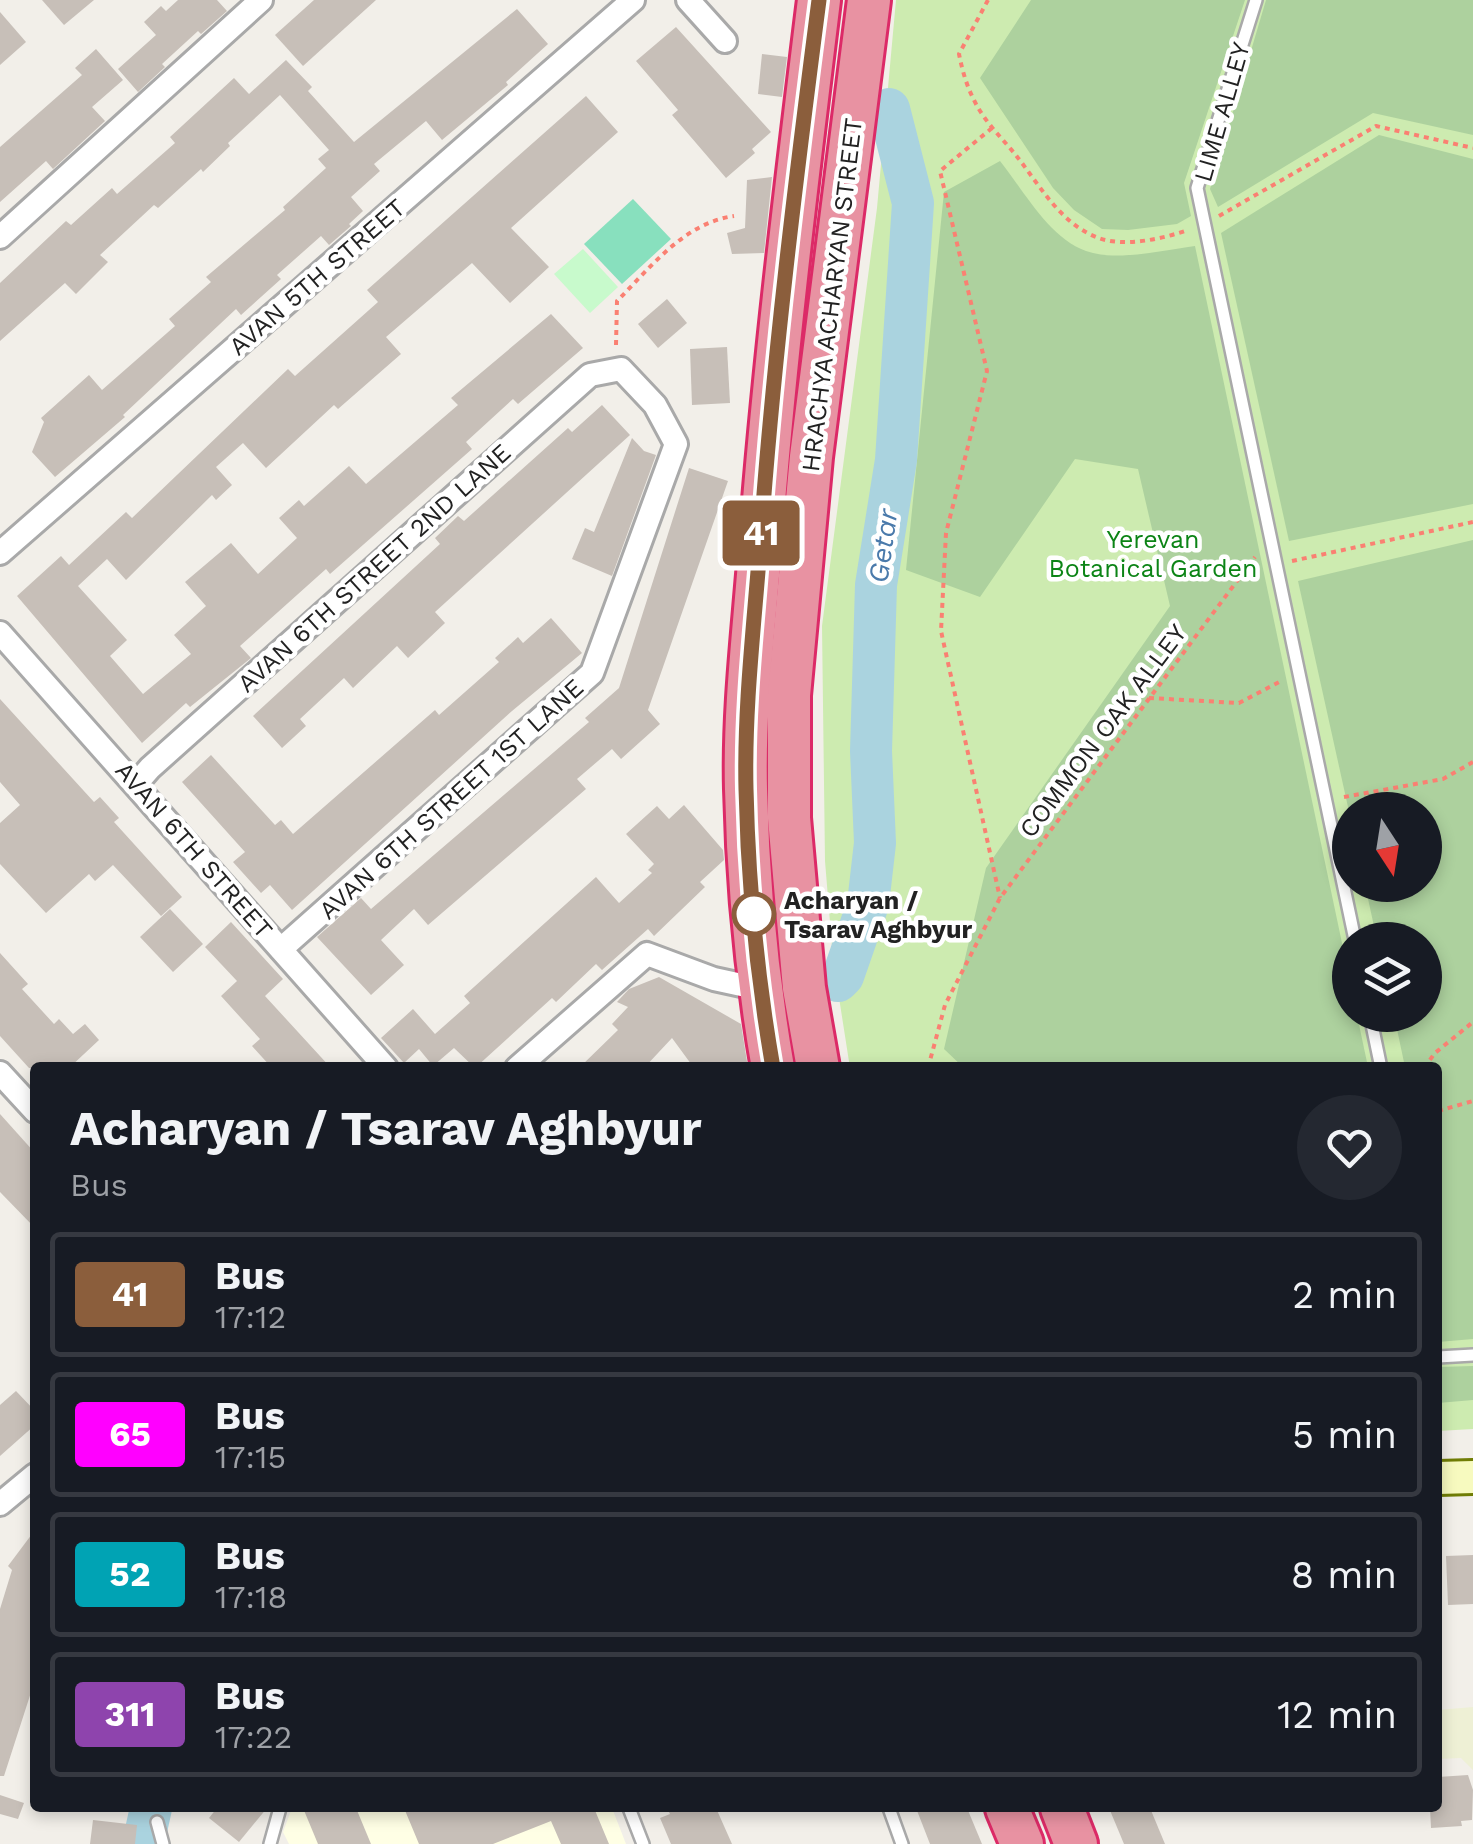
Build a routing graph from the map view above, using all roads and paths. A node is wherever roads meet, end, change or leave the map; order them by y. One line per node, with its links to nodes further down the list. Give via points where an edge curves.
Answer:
1 (261, 0): 13 (street)
2 (633, 0): 17 (street, AVAN 5TH STREET)
3 (688, 0): 8 (street)
4 (819, 0): 28 (highway, HRACHYA ACHARYAN STREET, via 768,446 748,706 746,788)
5 (869, 0): 34 (highway, HRACHYA ACHARYAN STREET, via 811,457 789,694 789,818)
6 (988, 0): 9 (path, via 959,54 973,100)
7 (1256, 0): 12 (lane, LIME ALLEY, via 1198,188)
8 (725, 41)
9 (992, 128): 12 (path, via 1044,195 1098,238 1168,237); 25 (path, via 940,170 987,371 946,533 941,631)
10 (1473, 148): 12 (path, via 1376,126)
11 (734, 216): 14 (path, via 686,234 617,301 614,335)
12 (1205, 224): 16 (lane, LIME ALLEY)
13 (0, 237)
14 (622, 369): 23 (street, AVAN 6TH STREET 2ND LANE, via 590,375); 27 (street, AVAN 6TH STREET 1ST LANE, via 655,405 676,444 592,673)
15 (1473, 522): 18 (path)
16 (1270, 537): 18 (lane, LIME ALLEY); 21 (path, COMMON OAK ALLEY)
17 (0, 553)
18 (1276, 564): 20 (lane, LIME ALLEY)
19 (0, 633): 23 (street, AVAN 6TH STREET)
20 (1298, 672): 21 (path, via 1239,702); 24 (lane, LIME ALLEY)
21 (1149, 698): 25 (path, COMMON OAK ALLEY)
22 (1473, 762): 24 (path, via 1444,779)
23 (136, 784): 27 (street, AVAN 6TH STREET)
24 (1325, 801): 26 (lane, LIME ALLEY)
25 (1000, 898): 35 (path, COMMON OAK ALLEY, via 944,1005)
26 (1351, 922)
27 (281, 949): 31 (street, AVAN 6TH STREET)
28 (760, 989): 32 (street, via 647,954); 33 (highway, HRACHYA ACHARYAN STREET)
29 (1473, 1022): 37 (path)
30 (1374, 1032): 36 (lane)
31 (381, 1062)
32 (524, 1062)
33 (772, 1062)
34 (817, 1062)
35 (930, 1062)
36 (1381, 1062)
37 (1428, 1062)
38 (0, 1072): 40 (street)
39 (1473, 1101): 41 (path)
40 (30, 1105)
41 (1442, 1111)
42 (1473, 1355): 43 (lane)
43 (1442, 1357)
44 (1473, 1477): 45 (main road)
45 (1442, 1478)
46 (30, 1479): 47 (street)
47 (1, 1504)
48 (279, 1812): 55 (lane)
49 (630, 1812): 56 (lane)
50 (890, 1812): 57 (lane)
51 (1010, 1812): 58 (highway)
52 (1064, 1812): 59 (highway)
53 (157, 1822): 54 (lane)
54 (162, 1844)
55 (270, 1844)
56 (643, 1844)
57 (902, 1844)
58 (1022, 1844)
59 (1076, 1844)

